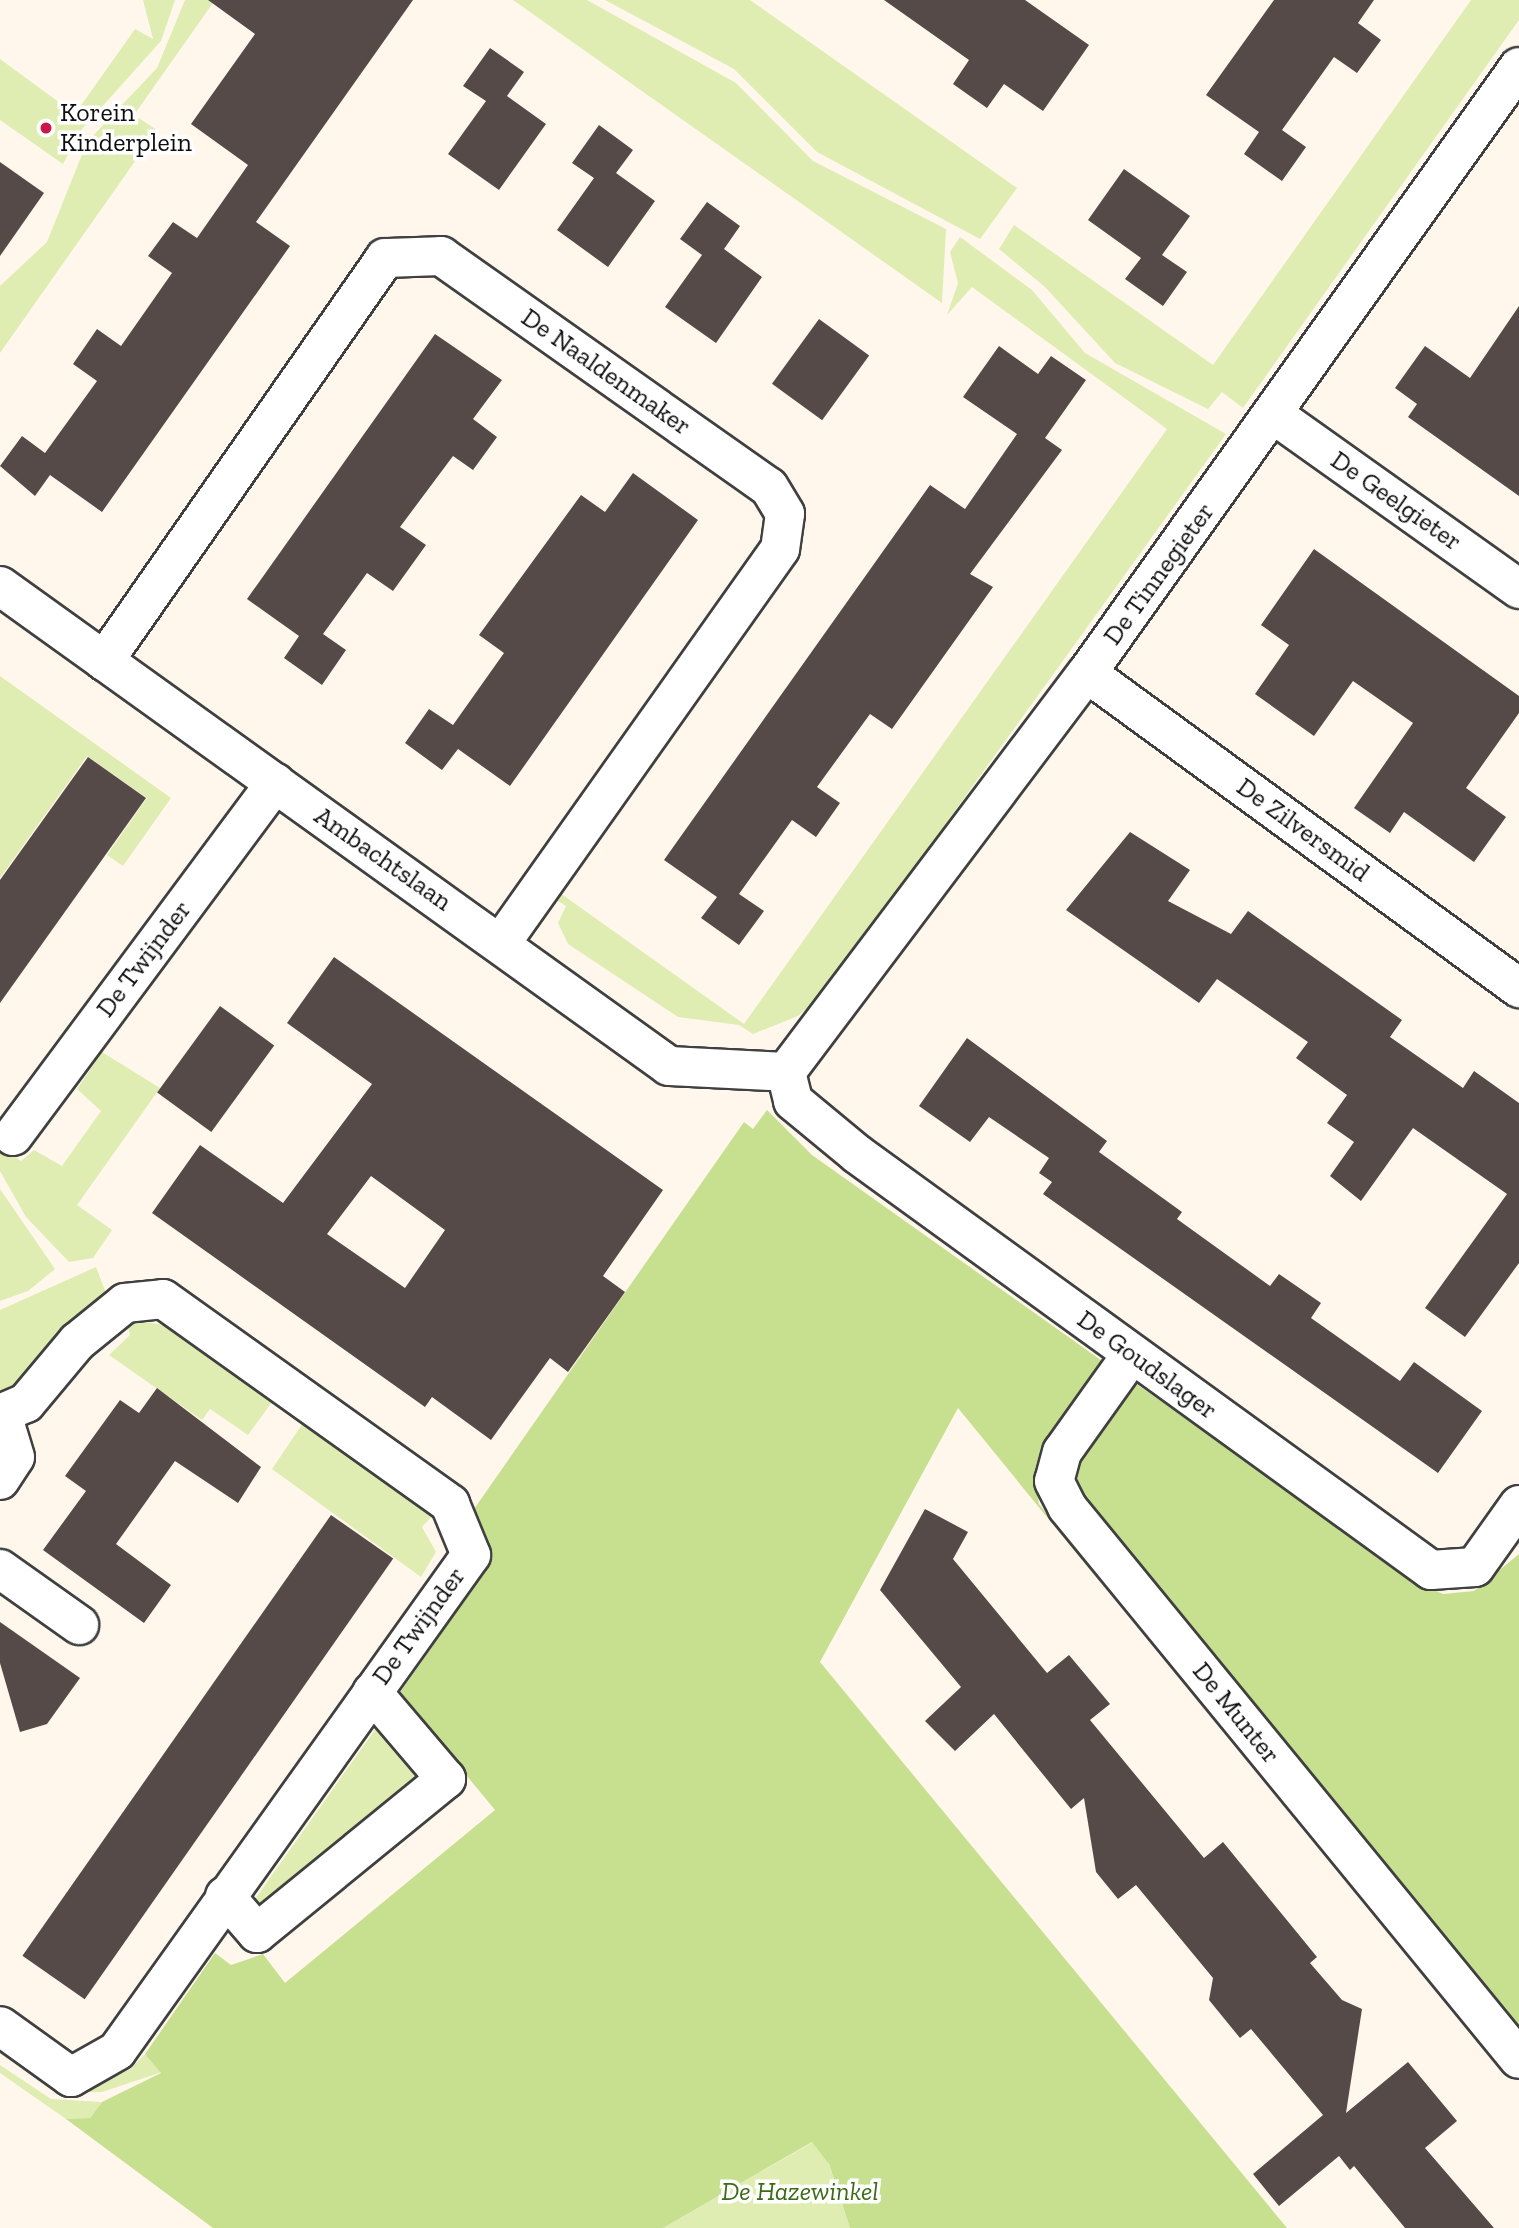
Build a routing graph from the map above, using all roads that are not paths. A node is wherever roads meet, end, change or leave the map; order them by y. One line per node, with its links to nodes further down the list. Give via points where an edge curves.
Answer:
1 (1519, 67): 2 (street, De Tinnegieter)
2 (1273, 414): 3 (street, De Geelgieter); 6 (street, De Tinnegieter)
3 (1519, 589)
4 (3, 594): 5 (street, Ambachtslaan)
5 (104, 660): 7 (street, Ambachtslaan); 8 (street, De Naaldenmaker, via 385,257 441,256 758,479 785,514 779,549)
6 (1087, 673): 9 (street, De Zilversmid); 10 (street, De Tinnegieter)
7 (275, 783): 8 (street, Ambachtslaan); 11 (street, De Twijnder)
8 (501, 943): 10 (street, Ambachtslaan, via 669,1066)
9 (1519, 988)
10 (786, 1072): 12 (street, De Goudslager, via 793,1101 857,1154)
11 (13, 1136)
12 (1132, 1354): 15 (street, De Goudslager, via 1431,1570 1475,1567); 21 (street, De Munter, via 1062,1452 1054,1480 1067,1507)
13 (1, 1414): 14 (street, via 15,1457); 18 (street, De Twijnder, via 26,1403 77,1342 125,1303 163,1299 450,1504 471,1555)
14 (0, 1480)
15 (1519, 1505)
16 (0, 1569): 17 (street)
17 (79, 1625)
18 (372, 1692): 19 (street, De Twijnder); 19 (street, via 446,1779 257,1933)
19 (225, 1896): 20 (street, De Twijnder, via 117,2051 71,2077)
20 (0, 2026)
21 (1519, 2059)

